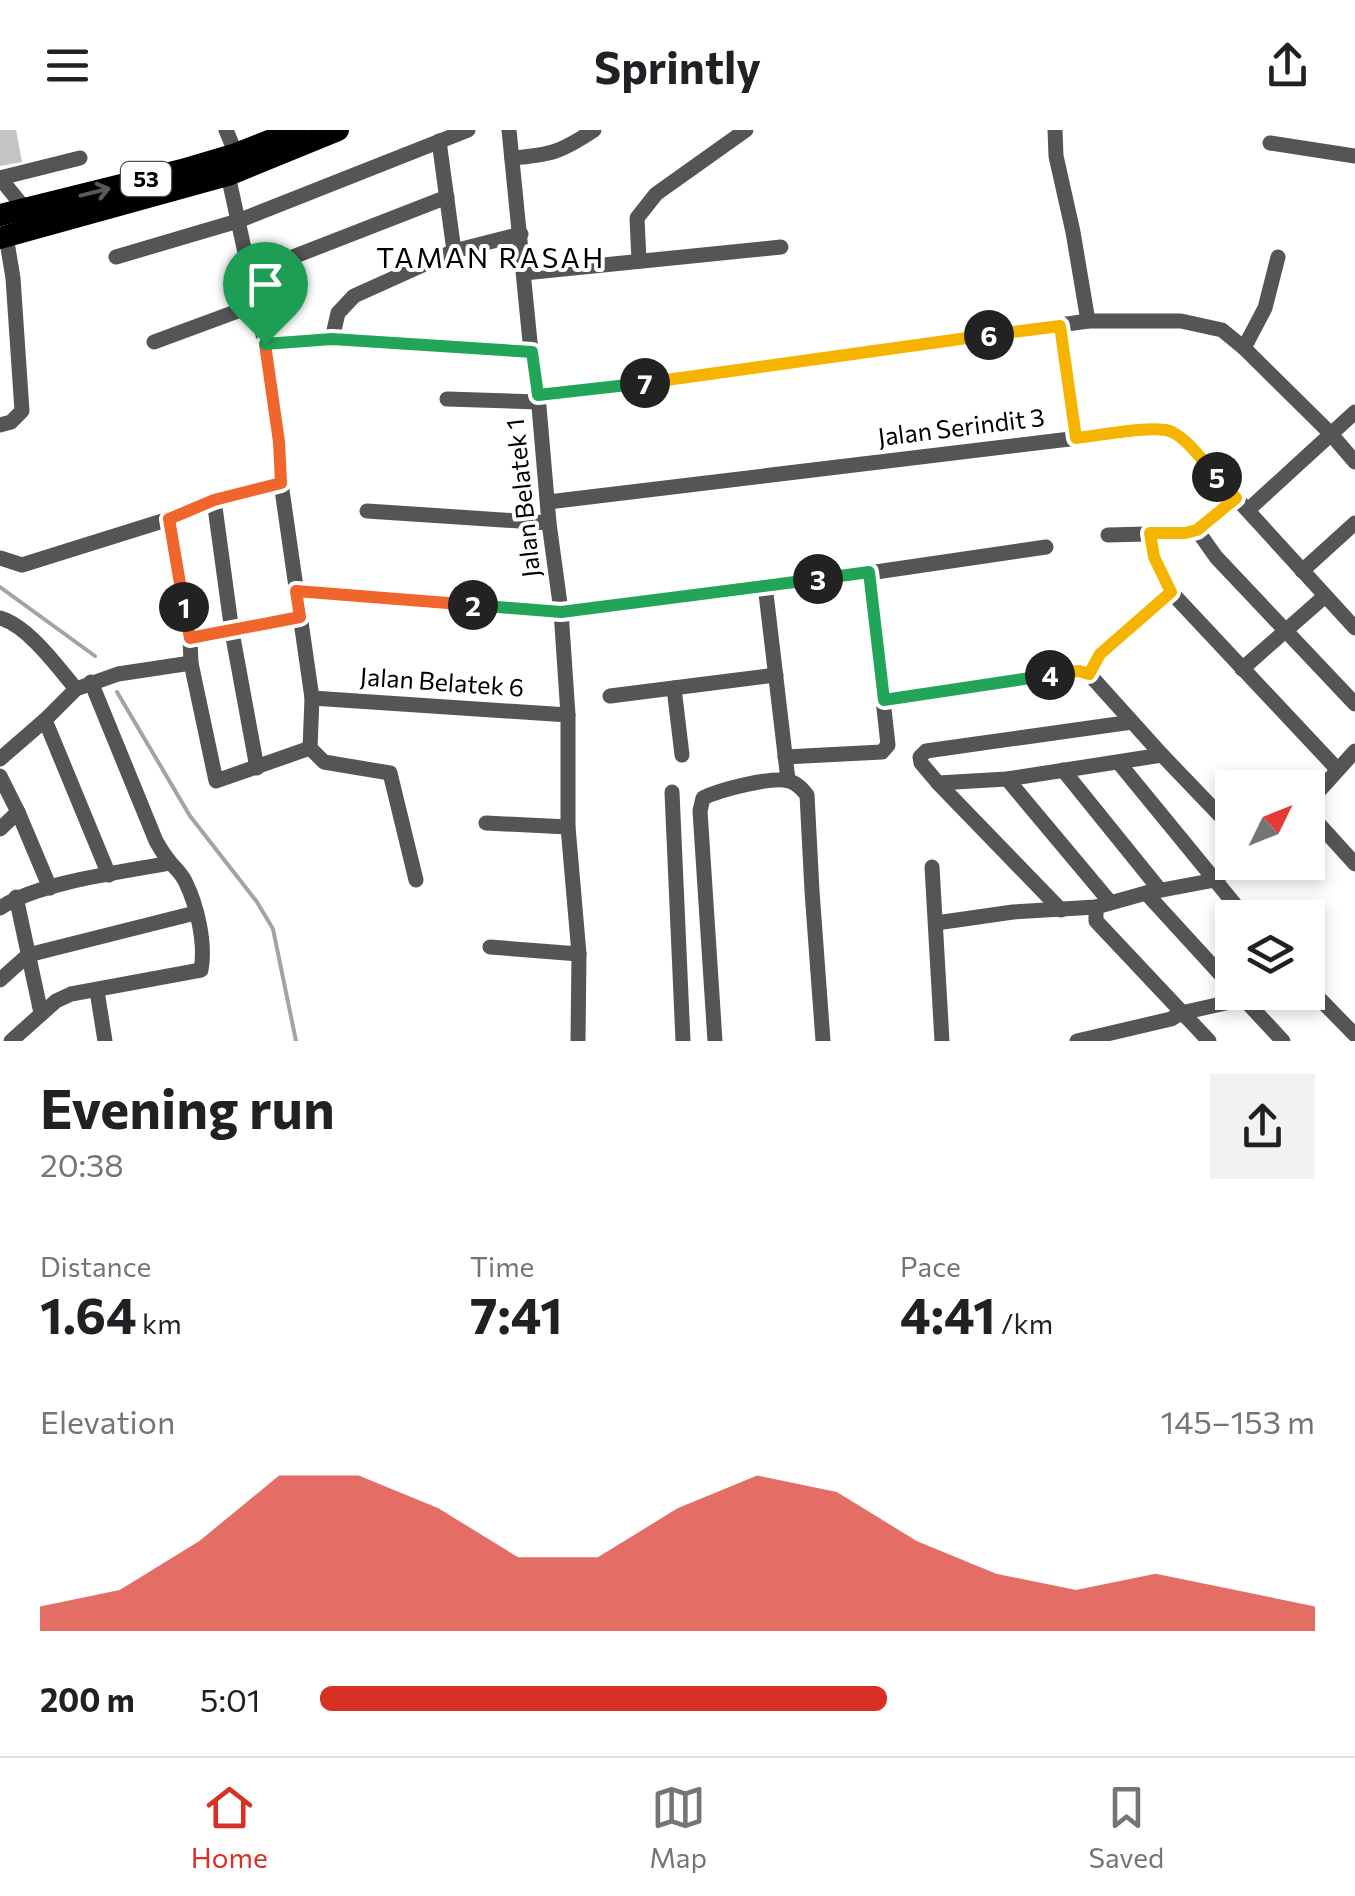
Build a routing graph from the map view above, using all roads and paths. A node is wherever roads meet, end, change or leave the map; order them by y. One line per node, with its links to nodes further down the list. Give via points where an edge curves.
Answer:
1 (226, 130): 14 (street)
2 (297, 130): 14 (highway, 53)
3 (338, 130): 14 (highway, 53)
4 (468, 130): 9 (street)
5 (509, 130): 13 (street, Jalan Belatek 1)
6 (594, 130): 13 (street, via 562,151)
7 (746, 130): 25 (street, via 656,194 638,218)
8 (1055, 130): 29 (street)
9 (439, 142): 16 (street); 18 (street)
10 (1270, 142): 11 (street)
11 (1355, 156)
12 (80, 158): 15 (street)
13 (512, 158): 20 (street, Jalan Belatek 1)
14 (232, 164): 17 (highway, 53, one-way to 14); 18 (street); 19 (highway, 53)
15 (0, 178): 17 (street)
16 (447, 198): 22 (street); 27 (street)
17 (25, 209): 19 (highway, 53)
18 (238, 221): 24 (street); 27 (street)
19 (2, 230): 39 (street, via 14,278 22,411)
20 (521, 234): 22 (street); 26 (street, Jalan Belatek 1)
21 (781, 246): 25 (street)
22 (454, 250): 31 (street, via 354,296 338,313)
23 (1278, 256): 34 (street, via 1265,308)
24 (116, 257)
25 (639, 261): 26 (street)
26 (524, 273): 35 (street, Jalan Belatek 1)
27 (250, 274): 28 (street)
28 (256, 304): 32 (street); 33 (street)
29 (1088, 321): 30 (street); 34 (street, via 1200,324 1222,330)
30 (1060, 326): 36 (street); 41 (street)
31 (332, 339): 33 (street); 35 (street)
32 (154, 342)
33 (265, 344): 43 (street)
34 (1244, 348): 40 (street)
35 (532, 352): 36 (street, Jalan Belatek 1)
36 (538, 398): 37 (street); 45 (street, Jalan Belatek 1)
37 (447, 399)
38 (1355, 412): 40 (street)
39 (0, 425)
40 (1330, 434): 42 (street); 46 (street)
41 (1076, 438): 45 (street, Jalan Serindit 3); 46 (street, Jalan Serindit 3, via 1169,430)
42 (1355, 462)
43 (281, 483): 44 (street); 59 (street)
44 (214, 500): 48 (street); 66 (street)
45 (548, 502): 49 (street, Jalan Belatek 1)
46 (1242, 504): 50 (street); 56 (street, Jalan Serindit 3)
47 (367, 512): 49 (street)
48 (169, 519): 55 (street, via 22,565); 68 (street)
49 (548, 524): 62 (street, Jalan Belatek 1)
50 (1197, 530): 51 (street); 67 (street)
51 (1150, 533): 53 (street); 60 (street)
52 (1352, 533): 56 (street)
53 (1108, 535)
54 (1046, 547): 57 (street)
55 (0, 558)
56 (1302, 570): 61 (street, Jalan Serindit 3)
57 (869, 572): 58 (street); 77 (street)
58 (764, 585): 62 (street); 72 (street)
59 (296, 591): 62 (street); 63 (street)
60 (1171, 592): 70 (street); 71 (street)
61 (1325, 596): 65 (street, Jalan Serindit 3); 67 (street)
62 (561, 612): 79 (street, Jalan Belatek 1)
63 (300, 617): 66 (street); 76 (street)
64 (0, 618): 73 (street, via 13,622)
65 (1355, 628)
66 (232, 632): 68 (street); 89 (street)
67 (1285, 632): 70 (street); 78 (street)
68 (190, 638): 69 (street)
69 (191, 663): 73 (street); 89 (street, via 216,781)
70 (1242, 670): 90 (street)
71 (1084, 672): 77 (street); 81 (street)
72 (776, 675): 74 (street); 86 (street)
73 (84, 686): 80 (street); 106 (street)
74 (674, 688): 75 (street); 84 (street)
75 (610, 696)
76 (312, 698): 79 (street, Jalan Belatek 6); 82 (street)
77 (884, 700): 86 (street, via 888,745 882,752)
78 (1355, 704)
79 (568, 715): 101 (street, Jalan Belatek 1)
80 (45, 720): 87 (street); 109 (street)
81 (1132, 722): 85 (street); 95 (street, via 926,751 921,764)
82 (310, 748): 89 (street); 110 (street, via 324,762 390,774)
83 (1355, 752): 90 (street)
84 (682, 755)
85 (1162, 755): 88 (street); 98 (street)
86 (785, 757): 94 (street)
87 (0, 759)
88 (1119, 763): 91 (street); 111 (street)
89 (256, 768)
90 (1338, 769): 96 (street)
91 (1063, 770): 93 (street); 113 (street)
92 (0, 776): 99 (street)
93 (1007, 778): 95 (street); 116 (street)
94 (788, 780): 137 (street, via 718,791 704,798 700,812); 138 (street, via 807,796)
95 (938, 783): 118 (street)
96 (1325, 784)
97 (672, 792): 136 (street)
98 (1215, 810)
99 (18, 812): 102 (street); 112 (street)
100 (486, 823): 101 (street)
101 (568, 827): 123 (street, Jalan Belatek 1)
102 (0, 828)
103 (1325, 831): 105 (street)
104 (1355, 834): 105 (street)
105 (1341, 848): 107 (street)
106 (170, 863): 109 (street); 119 (street, via 184,876)
107 (1355, 864)
108 (932, 868): 120 (street)
109 (108, 875): 112 (street)
110 (416, 880)
111 (1215, 880): 113 (street); 115 (street)
112 (50, 888): 114 (street)
113 (1154, 892): 116 (street); 124 (street)
114 (16, 897): 117 (street); 122 (street)
115 (1231, 900)
116 (1103, 905): 118 (street); 130 (street, via 1096,920)
117 (0, 908)
118 (1061, 910): 120 (street)
119 (196, 913): 122 (street); 126 (street, via 201,970)
120 (936, 924): 139 (street)
121 (490, 948): 123 (street)
122 (28, 954): 125 (street); 131 (street)
123 (579, 954): 135 (street, Jalan Belatek 1)
124 (1215, 966)
125 (0, 980)
126 (97, 991): 131 (street, via 71,994); 134 (street)
127 (1215, 1003): 130 (street)
128 (1325, 1005): 132 (street)
129 (1254, 1010): 142 (street)
130 (1181, 1012): 140 (street); 141 (street)
131 (41, 1014): 133 (street)
132 (1355, 1036)
133 (11, 1041)
134 (106, 1041)
135 (578, 1041)
136 (684, 1041)
137 (715, 1041)
138 (823, 1041)
139 (942, 1041)
140 (1077, 1041)
141 (1209, 1041)
142 (1283, 1041)

